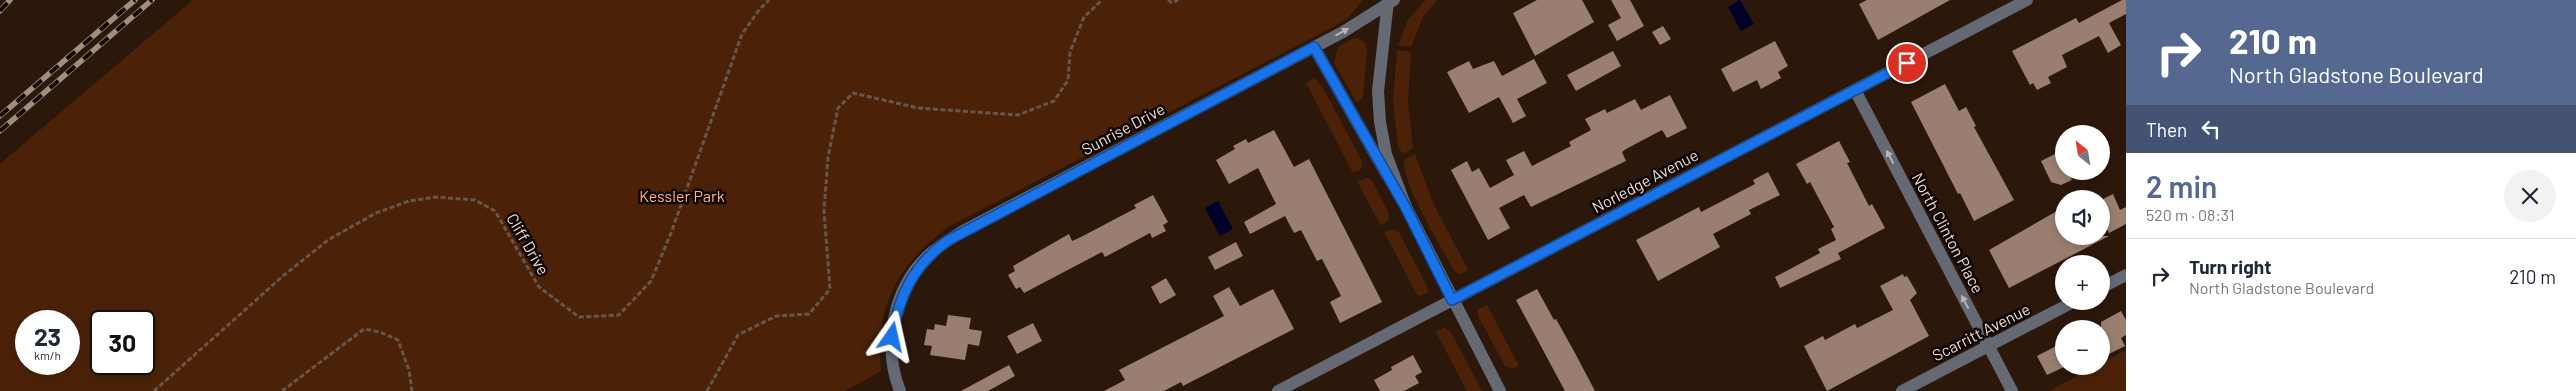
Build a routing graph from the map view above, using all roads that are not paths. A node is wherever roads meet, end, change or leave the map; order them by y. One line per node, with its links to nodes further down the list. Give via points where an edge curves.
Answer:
1 (2027, 0): 4 (street, Norledge Avenue)
2 (1390, 2): 3 (street, Sunrise Drive, one-way to 2); 5 (street, via 1378,91 1380,122 1386,154)
3 (1314, 47): 5 (street); 11 (street, Sunrise Drive, via 947,241 930,254 906,286 896,314 892,360)
4 (1855, 90): 8 (street, Norledge Avenue); 10 (street, North Clinton Place, one-way to 4)
5 (1406, 208): 8 (street)
6 (2125, 279): 7 (street)
7 (2110, 285)
8 (1452, 300): 12 (street, Norledge Avenue); 13 (street)
9 (2058, 310): 10 (street, Scarritt Avenue)
10 (1988, 346): 14 (street, Scarritt Avenue); 15 (street, North Clinton Place)
11 (900, 391)
12 (1278, 391)
13 (1500, 391)
14 (1902, 391)
15 (2012, 391)

